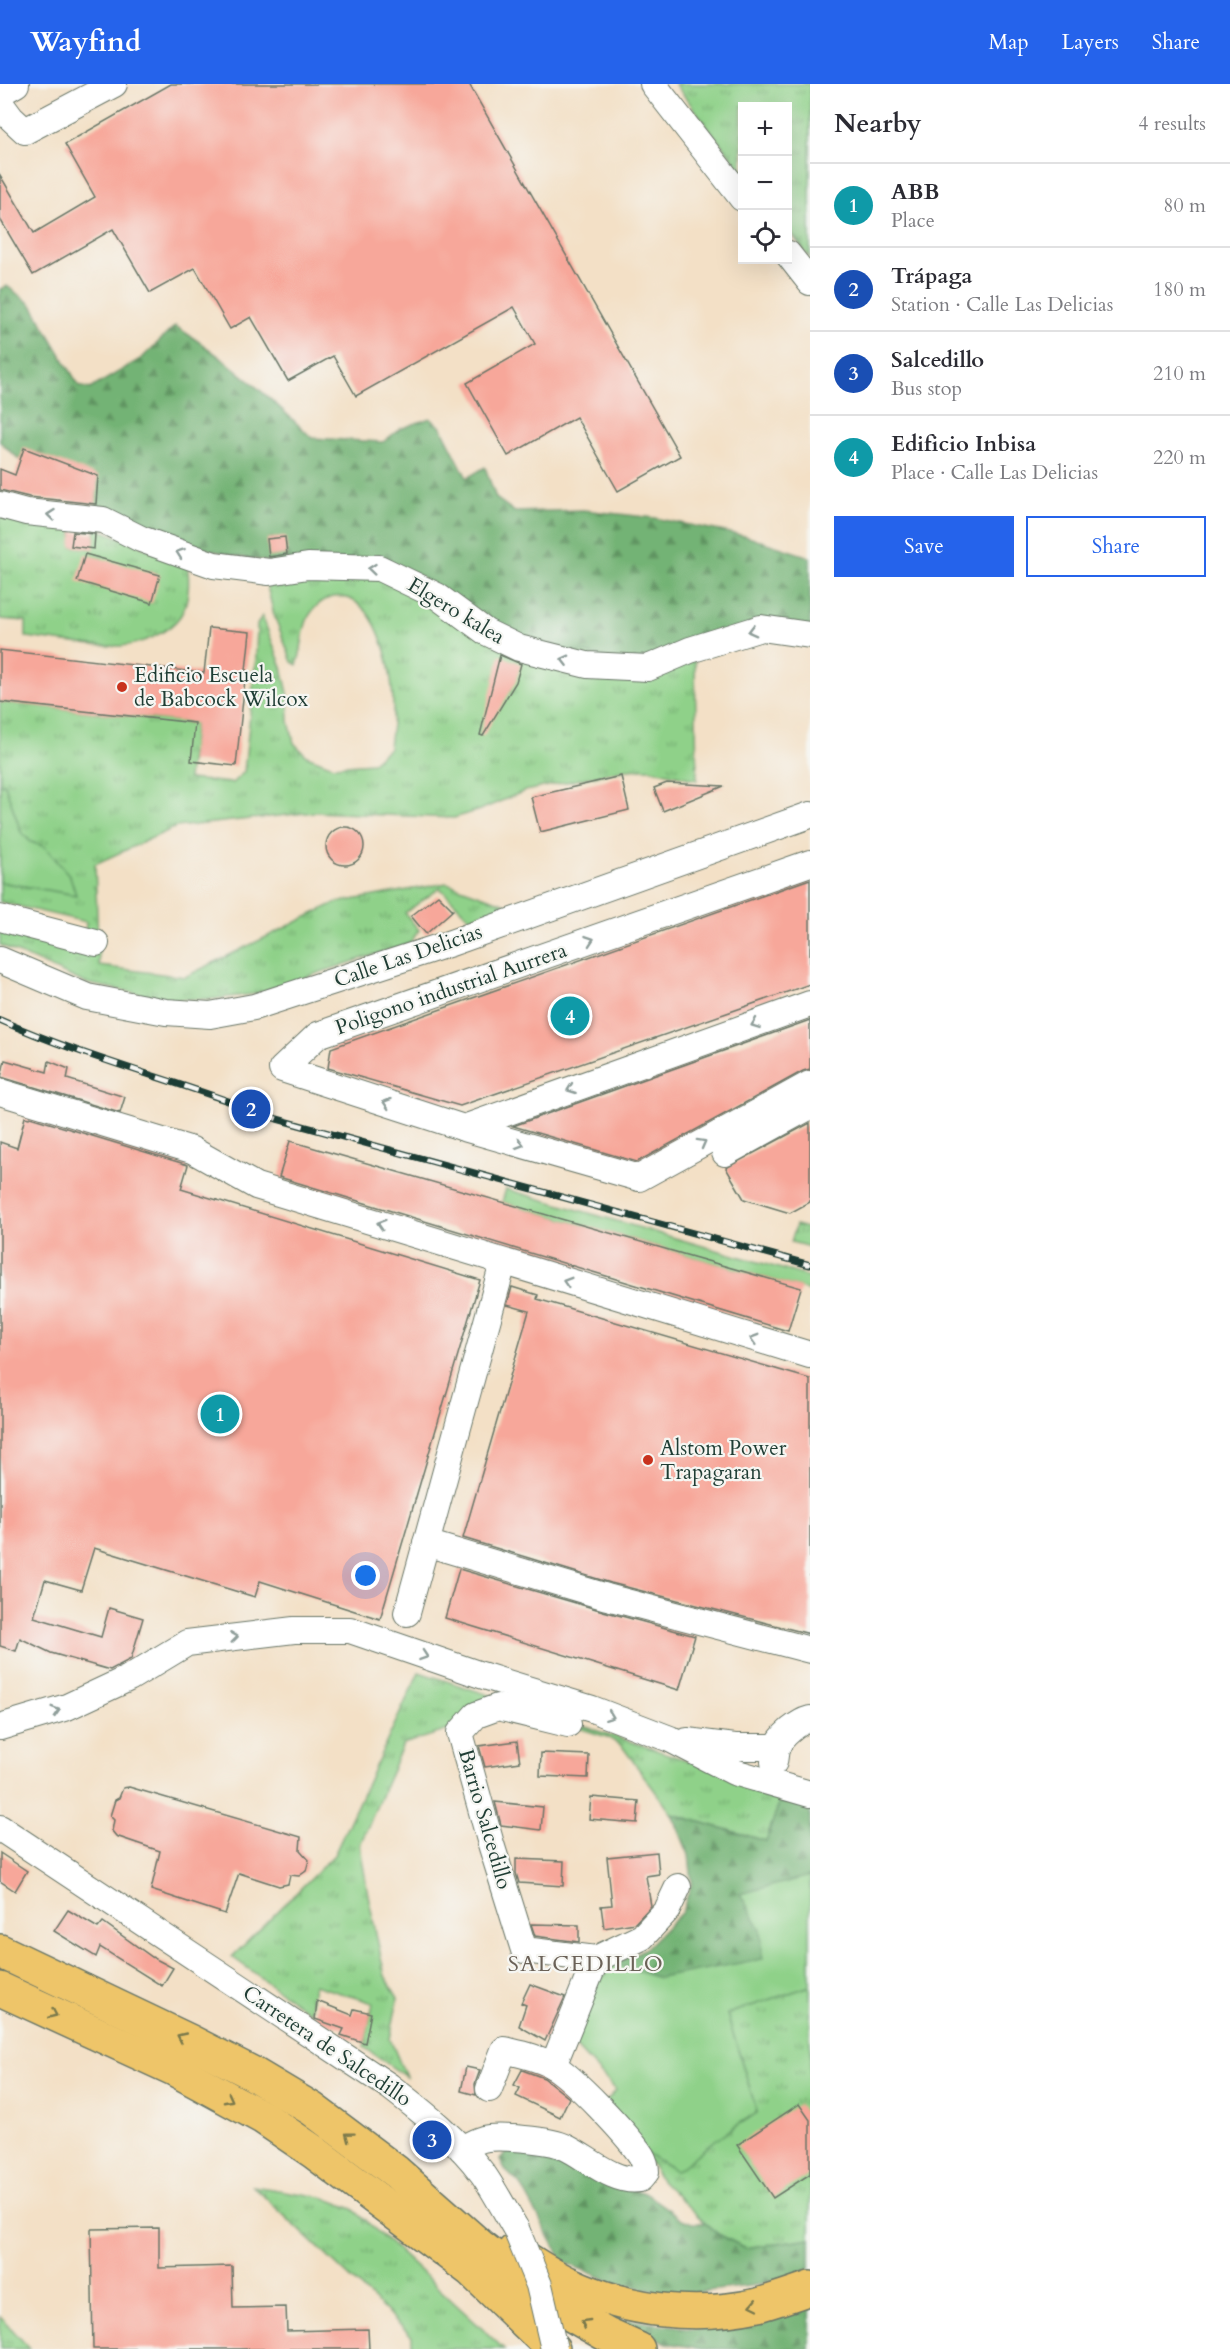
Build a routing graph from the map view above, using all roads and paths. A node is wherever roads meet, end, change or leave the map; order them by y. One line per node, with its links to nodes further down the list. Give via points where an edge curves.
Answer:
1 (16, 84): 4 (street)
2 (114, 84): 5 (street, via 26,131)
3 (653, 84): 6 (street)
4 (0, 93)
5 (0, 103)
6 (738, 193)
7 (792, 259): 8 (street)
8 (810, 282)
9 (0, 504): 10 (street, Elgero kalea, one-way to 9, via 761,628 648,668 587,665 519,648 486,632 437,596 379,568 308,566 268,572 214,565 141,539 103,520 26,512)
10 (810, 634)
11 (810, 815): 15 (street, Calle Las Delicias, via 448,944 254,1007 210,1015 155,1010 87,997)
12 (810, 863): 20 (street, Poligono industrial Aurrera, one-way to 12, via 282,1069 318,1035)
13 (0, 918): 14 (street)
14 (96, 943)
15 (0, 960)
16 (810, 1004): 20 (street, one-way to 20)
17 (810, 1084): 20 (street, Poligono industrial Aurrera, one-way to 17, via 639,1178)
18 (0, 1092): 22 (street, one-way to 18, via 256,1186 192,1150)
19 (810, 1106): 21 (street)
20 (464, 1128)
21 (724, 1153)
22 (503, 1263): 23 (street, one-way to 22); 24 (street)
23 (810, 1355)
24 (426, 1544): 25 (street); 26 (street)
25 (406, 1613)
26 (810, 1650)
27 (810, 1719): 31 (street, via 788,1733)
28 (568, 1724): 37 (street, Barrio Salcedillo, via 498,1707 476,1715 460,1733 524,1950)
29 (0, 1727): 30 (street, one-way to 30, via 67,1707 129,1678 187,1643 294,1630 350,1630 592,1709)
30 (670, 1739): 31 (street, via 735,1747); 32 (street, via 734,1772)
31 (777, 1747): 32 (street)
32 (770, 1783): 33 (street)
33 (810, 1794)
34 (0, 1828): 41 (street, Carretera de Salcedillo, via 389,2086)
35 (678, 1887): 37 (street, via 667,1910 642,1937)
36 (0, 1951): 42 (highway, one-way to 36, via 312,2109 250,2072)
37 (596, 1959): 39 (street)
38 (0, 1989): 43 (highway, one-way to 43, via 174,2069 264,2118)
39 (553, 2066): 40 (street, via 504,2050); 41 (street, via 628,2139 644,2162 644,2176 635,2180 619,2176 562,2145 506,2137 484,2138)
40 (489, 2089)
41 (462, 2149): 46 (street, Carretera de Salcedillo, bridge, via 516,2229 531,2262)
42 (396, 2172): 44 (highway, one-way to 42, via 758,2304 713,2311 629,2306 569,2284); 47 (highway, one-way to 42, via 556,2306)
43 (353, 2182): 45 (highway); 46 (highway, via 471,2270)
44 (810, 2288)
45 (529, 2349)
46 (554, 2349)
47 (638, 2349)

